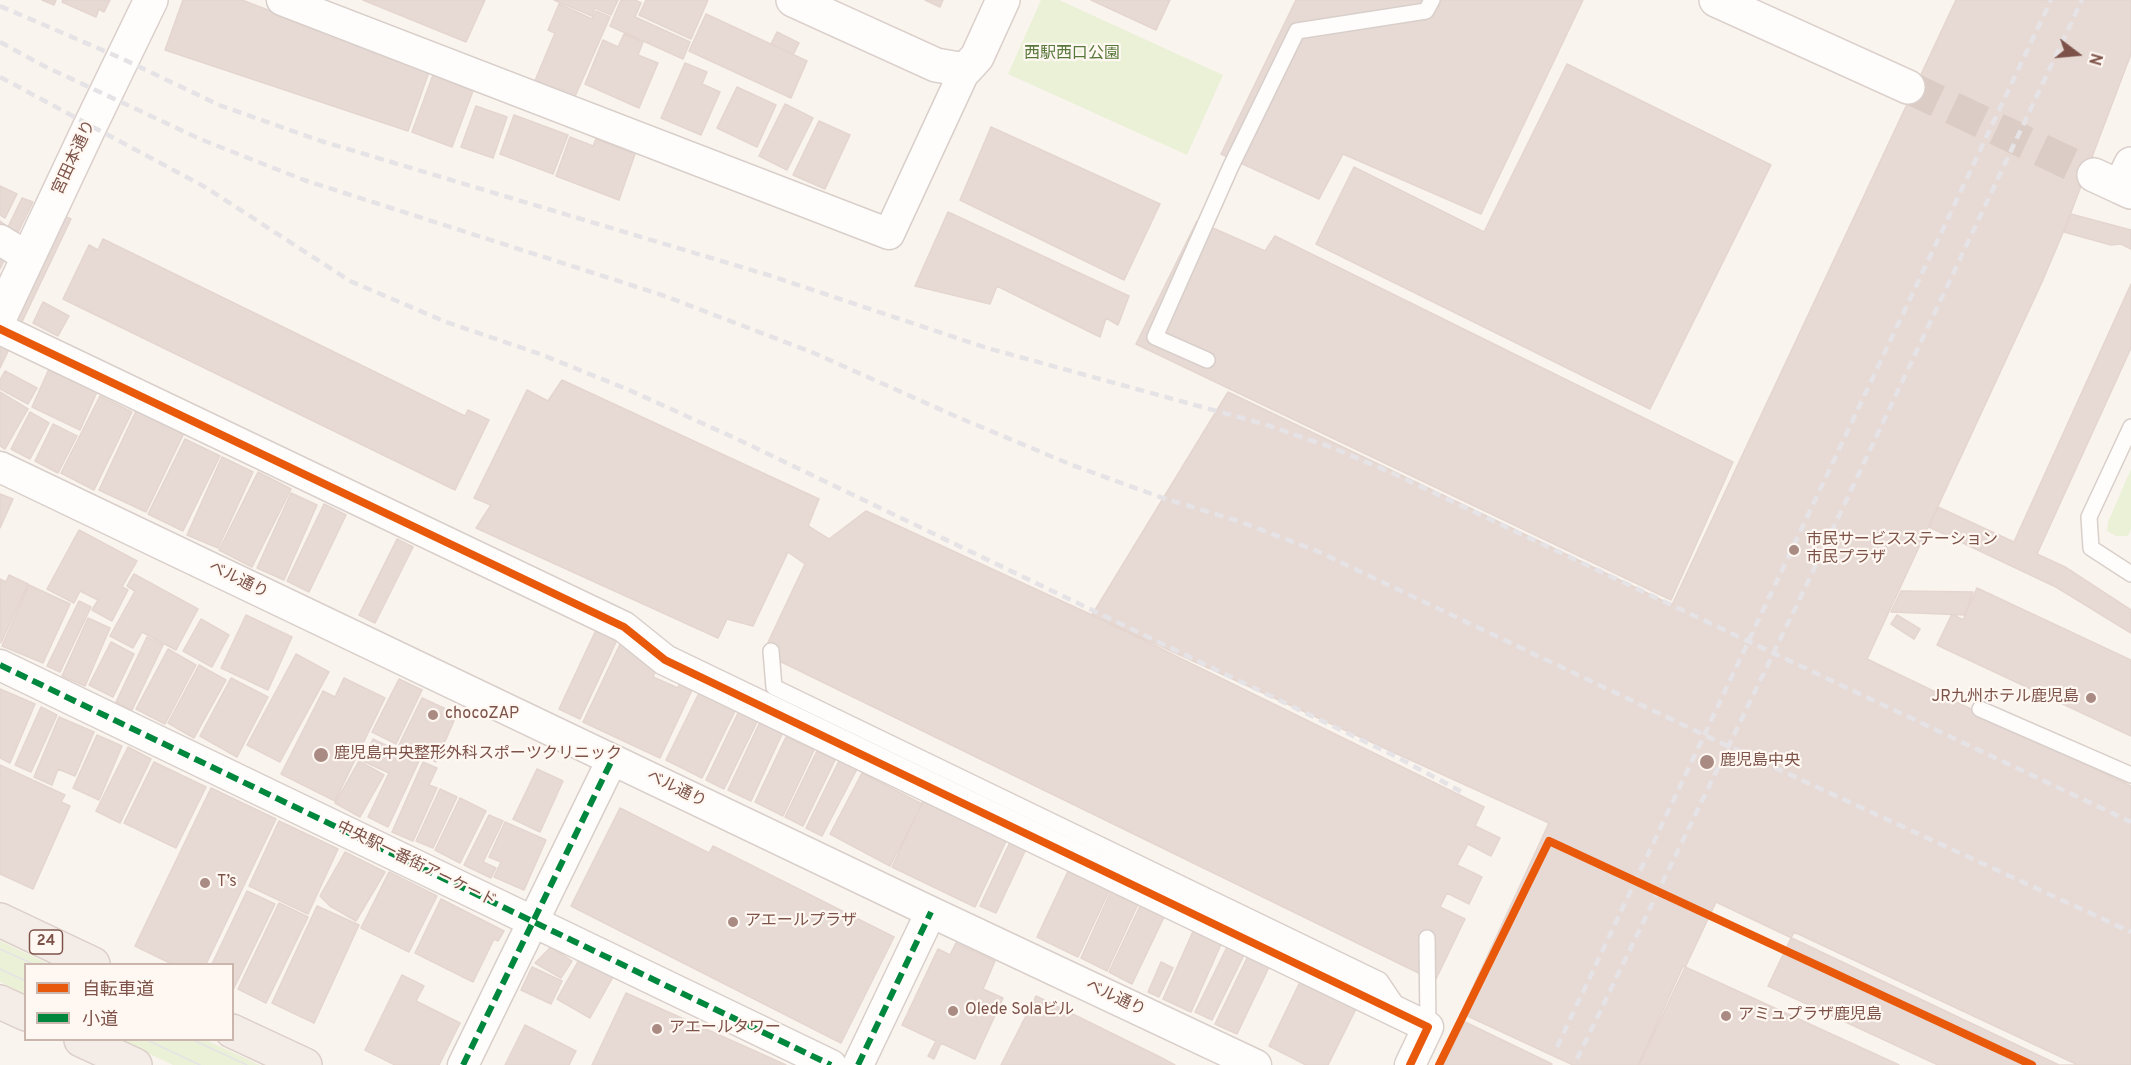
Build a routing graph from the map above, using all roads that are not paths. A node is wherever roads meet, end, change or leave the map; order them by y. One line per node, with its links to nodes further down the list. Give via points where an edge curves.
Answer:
1 (151, 0): 10 (street, 宮田本通り)
2 (282, 0): 7 (street, via 889,234)
3 (794, 0): 7 (street, via 936,65)
4 (1003, 0): 7 (street, via 977,57)
5 (1432, 0): 13 (lane, via 1426,11 1297,31 1231,166 1155,337)
6 (1716, 0): 8 (street)
7 (964, 70)
8 (1908, 87)
9 (0, 240): 10 (street)
10 (28, 257): 11 (street, 宮田本通り)
11 (0, 317)
12 (0, 329): 29 (street, via 624,627 665,660)
13 (1207, 360)
14 (2131, 427): 16 (lane, via 2089,518 2091,548)
15 (0, 467): 20 (street, ベル通り)
16 (2131, 574)
17 (771, 651): 29 (lane, via 774,687 1380,980)
18 (0, 665): 24 (street, 中央駅一番街アーケード)
19 (1980, 709): 21 (lane)
20 (612, 760): 22 (street, ベル通り); 24 (street)
21 (2131, 775)
22 (931, 912): 36 (street); 37 (street, ベル通り)
23 (0, 920): 26 (main road, 24)
24 (533, 921): 34 (street); 35 (street, 中央駅一番街アーケード)
25 (1427, 938): 29 (lane)
26 (91, 963)
27 (0, 1002): 28 (main road)
28 (24, 1013)
29 (1416, 1021): 38 (street)
30 (234, 1032): 33 (main road)
31 (83, 1041): 32 (main road)
32 (135, 1065)
33 (305, 1065)
34 (463, 1065)
35 (831, 1065)
36 (858, 1065)
37 (1256, 1065)
38 (1410, 1065)

